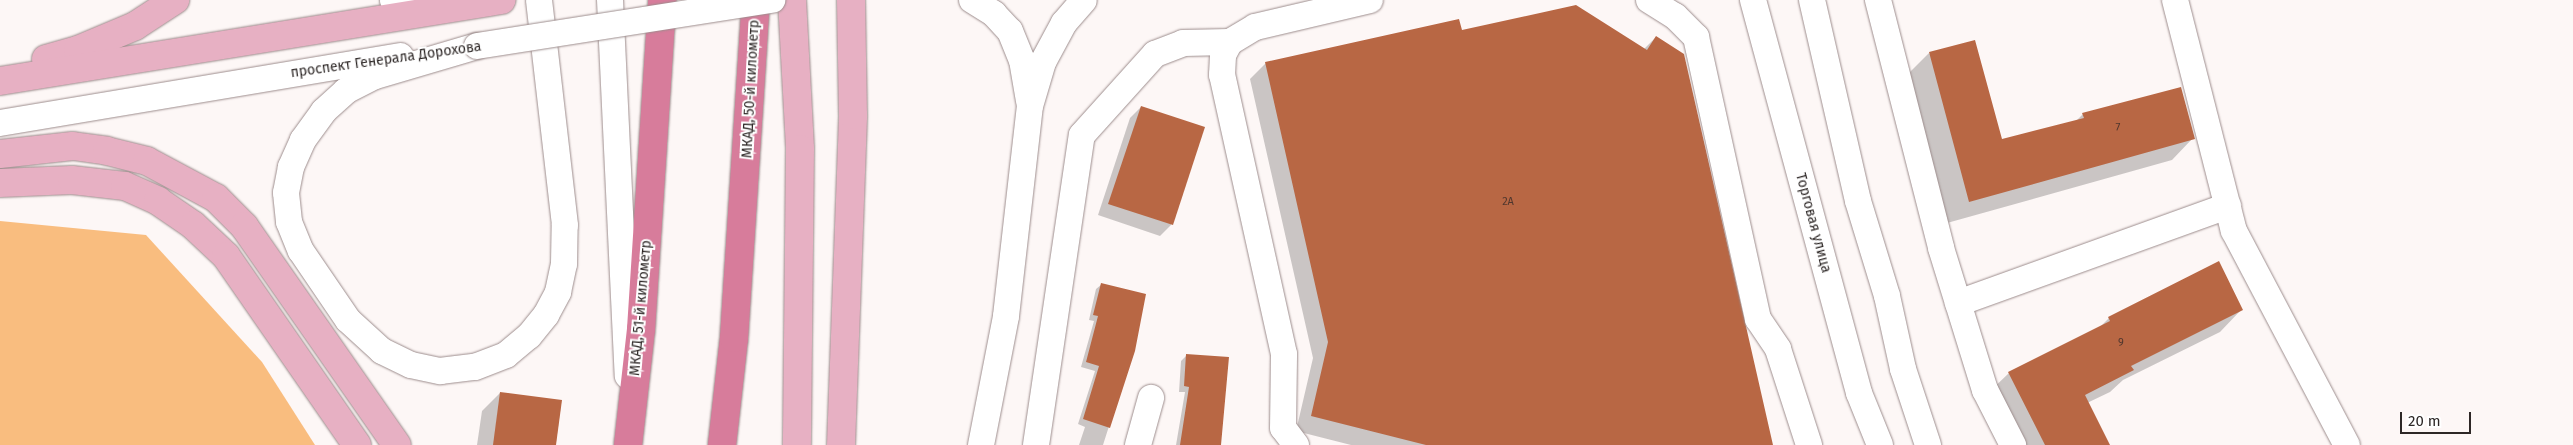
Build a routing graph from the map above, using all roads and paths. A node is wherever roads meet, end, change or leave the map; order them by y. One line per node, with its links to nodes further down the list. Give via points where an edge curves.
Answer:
1 (176, 0): 22 (main road, via 134,26 78,50)
2 (393, 0): 19 (street)
3 (502, 0): 19 (main road)
4 (539, 0): 21 (street, via 565,225 564,264 558,292 546,315 529,336 506,355 475,367 440,370 411,365 382,351 348,320 301,251 289,222 286,193 291,166 303,140 324,111 346,91 375,76)
5 (610, 0): 31 (street)
6 (662, 0): 31 (highway, МКАД, 51-й километр, via 652,171)
7 (756, 0): 34 (highway, МКАД, 50-й километр, via 746,177)
8 (772, 0): 21 (street, проспект Генерала Дорохова, bridge)
9 (792, 0): 35 (main road, via 800,149)
10 (851, 0): 36 (main road, via 853,115)
11 (972, 0): 24 (street, via 994,14 1010,31 1022,60)
12 (1084, 0): 24 (street, via 1064,23 1043,62)
13 (1370, 0): 20 (street, via 1255,27)
14 (1649, 0): 41 (street, via 1675,16 1696,37 1758,319 1778,349)
15 (1753, 0): 42 (street, Торговая улица, via 1859,393)
16 (1812, 0): 43 (street, via 1858,201 1887,296 1903,369)
17 (1878, 0): 29 (street)
18 (2175, 0): 28 (street)
19 (471, 5): 23 (main road)
20 (1230, 42): 38 (street, via 1183,43 1155,54 1082,135); 40 (street, via 1222,54 1222,75 1284,354 1283,428)
21 (477, 46): 25 (street, проспект Генерала Дорохова, via 364,61)
22 (0, 72)
23 (0, 82)
24 (1030, 106): 37 (street, via 1006,316)
25 (0, 123)
26 (0, 154): 33 (main road, via 73,146 107,151 147,160 216,198 244,226)
27 (0, 183): 32 (main road, via 72,180 125,186 158,201 193,224 226,256)
28 (2228, 206): 29 (street); 45 (street, via 2234,231)
29 (1958, 303): 44 (street, via 1985,390)
30 (1151, 398): 39 (street)
31 (629, 434)
32 (357, 445)
33 (397, 445)
34 (722, 445)
35 (796, 445)
36 (840, 445)
37 (981, 445)
38 (1036, 445)
39 (1138, 445)
40 (1296, 445)
41 (1809, 445)
42 (1880, 445)
43 (1928, 445)
44 (2013, 445)
45 (2347, 445)

